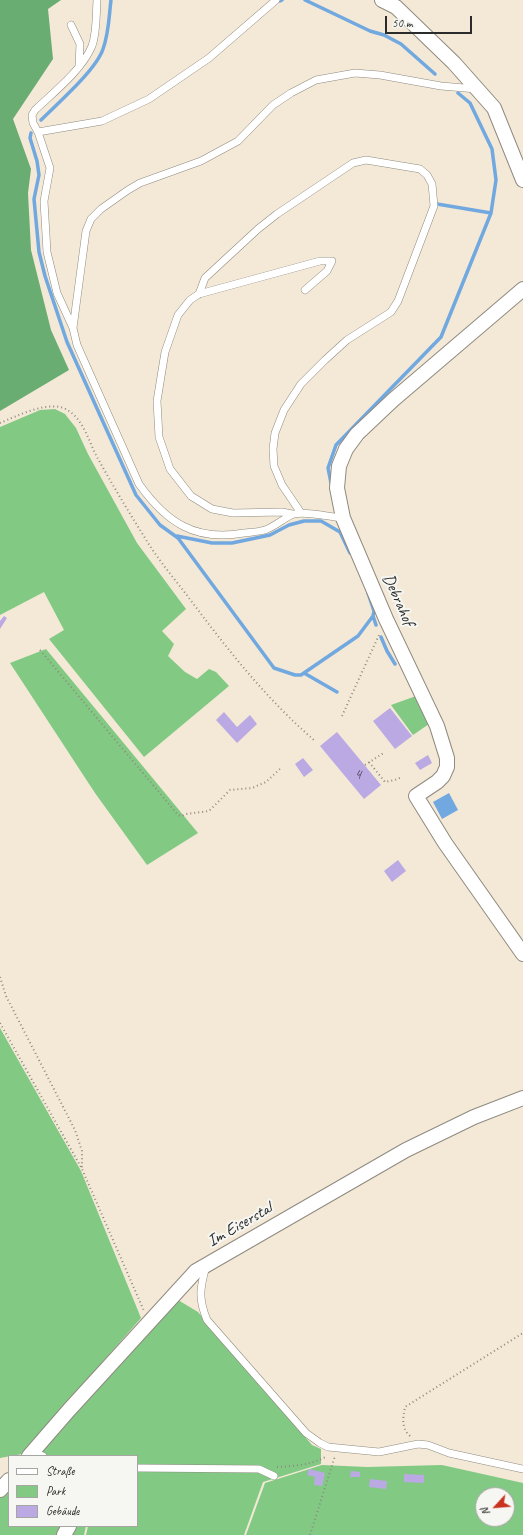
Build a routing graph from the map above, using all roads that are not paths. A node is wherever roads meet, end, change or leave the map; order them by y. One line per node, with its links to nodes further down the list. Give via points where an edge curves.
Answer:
1 (97, 0): 5 (lane, via 92,46)
2 (276, 0): 7 (lane, via 209,58 149,99 102,121)
3 (382, 0): 6 (street, via 396,6)
4 (71, 25): 5 (lane, via 80,44)
5 (79, 67): 7 (lane, via 32,115)
6 (477, 89): 8 (street, via 494,108); 12 (lane, via 355,73 316,80 291,93 274,105 238,141 201,161 140,183 101,209 91,219 86,231)
7 (38, 132): 12 (lane, via 50,168 44,201 47,252 57,293)
8 (523, 180)
9 (523, 289): 15 (street, Debrahof, via 357,434 346,449 339,466 337,488)
10 (305, 290): 11 (lane, via 327,271 332,261 320,261)
11 (198, 294): 13 (lane, via 205,278 258,229 353,163 366,160 420,169 432,184 434,206 398,301 391,312 347,340 325,360 302,384 284,410 275,433 274,466 282,485); 14 (lane, via 178,315 166,352 157,401 159,437 170,469 190,496 212,509 233,513)
12 (73, 328): 14 (lane, via 77,345 139,484 149,498 171,519 190,530 212,536 226,536 264,530)
13 (301, 513): 14 (lane); 15 (lane)
14 (292, 514)
15 (343, 518): 16 (street, Debrahof, via 386,619 437,726 447,758 443,776 416,796 445,843)
16 (523, 954)
17 (523, 1098): 18 (street, Im Eiserstal, via 474,1116 406,1150)
18 (206, 1265): 19 (street, Im Eiserstal, via 196,1271 149,1323); 21 (lane, via 200,1299 207,1320 306,1433 320,1443 328,1447 379,1452 418,1444 428,1445 449,1453)
19 (35, 1455)
20 (138, 1468): 22 (lane, via 259,1469)
21 (523, 1468)
22 (274, 1476)
23 (8, 1481): 24 (street)
24 (0, 1490)

